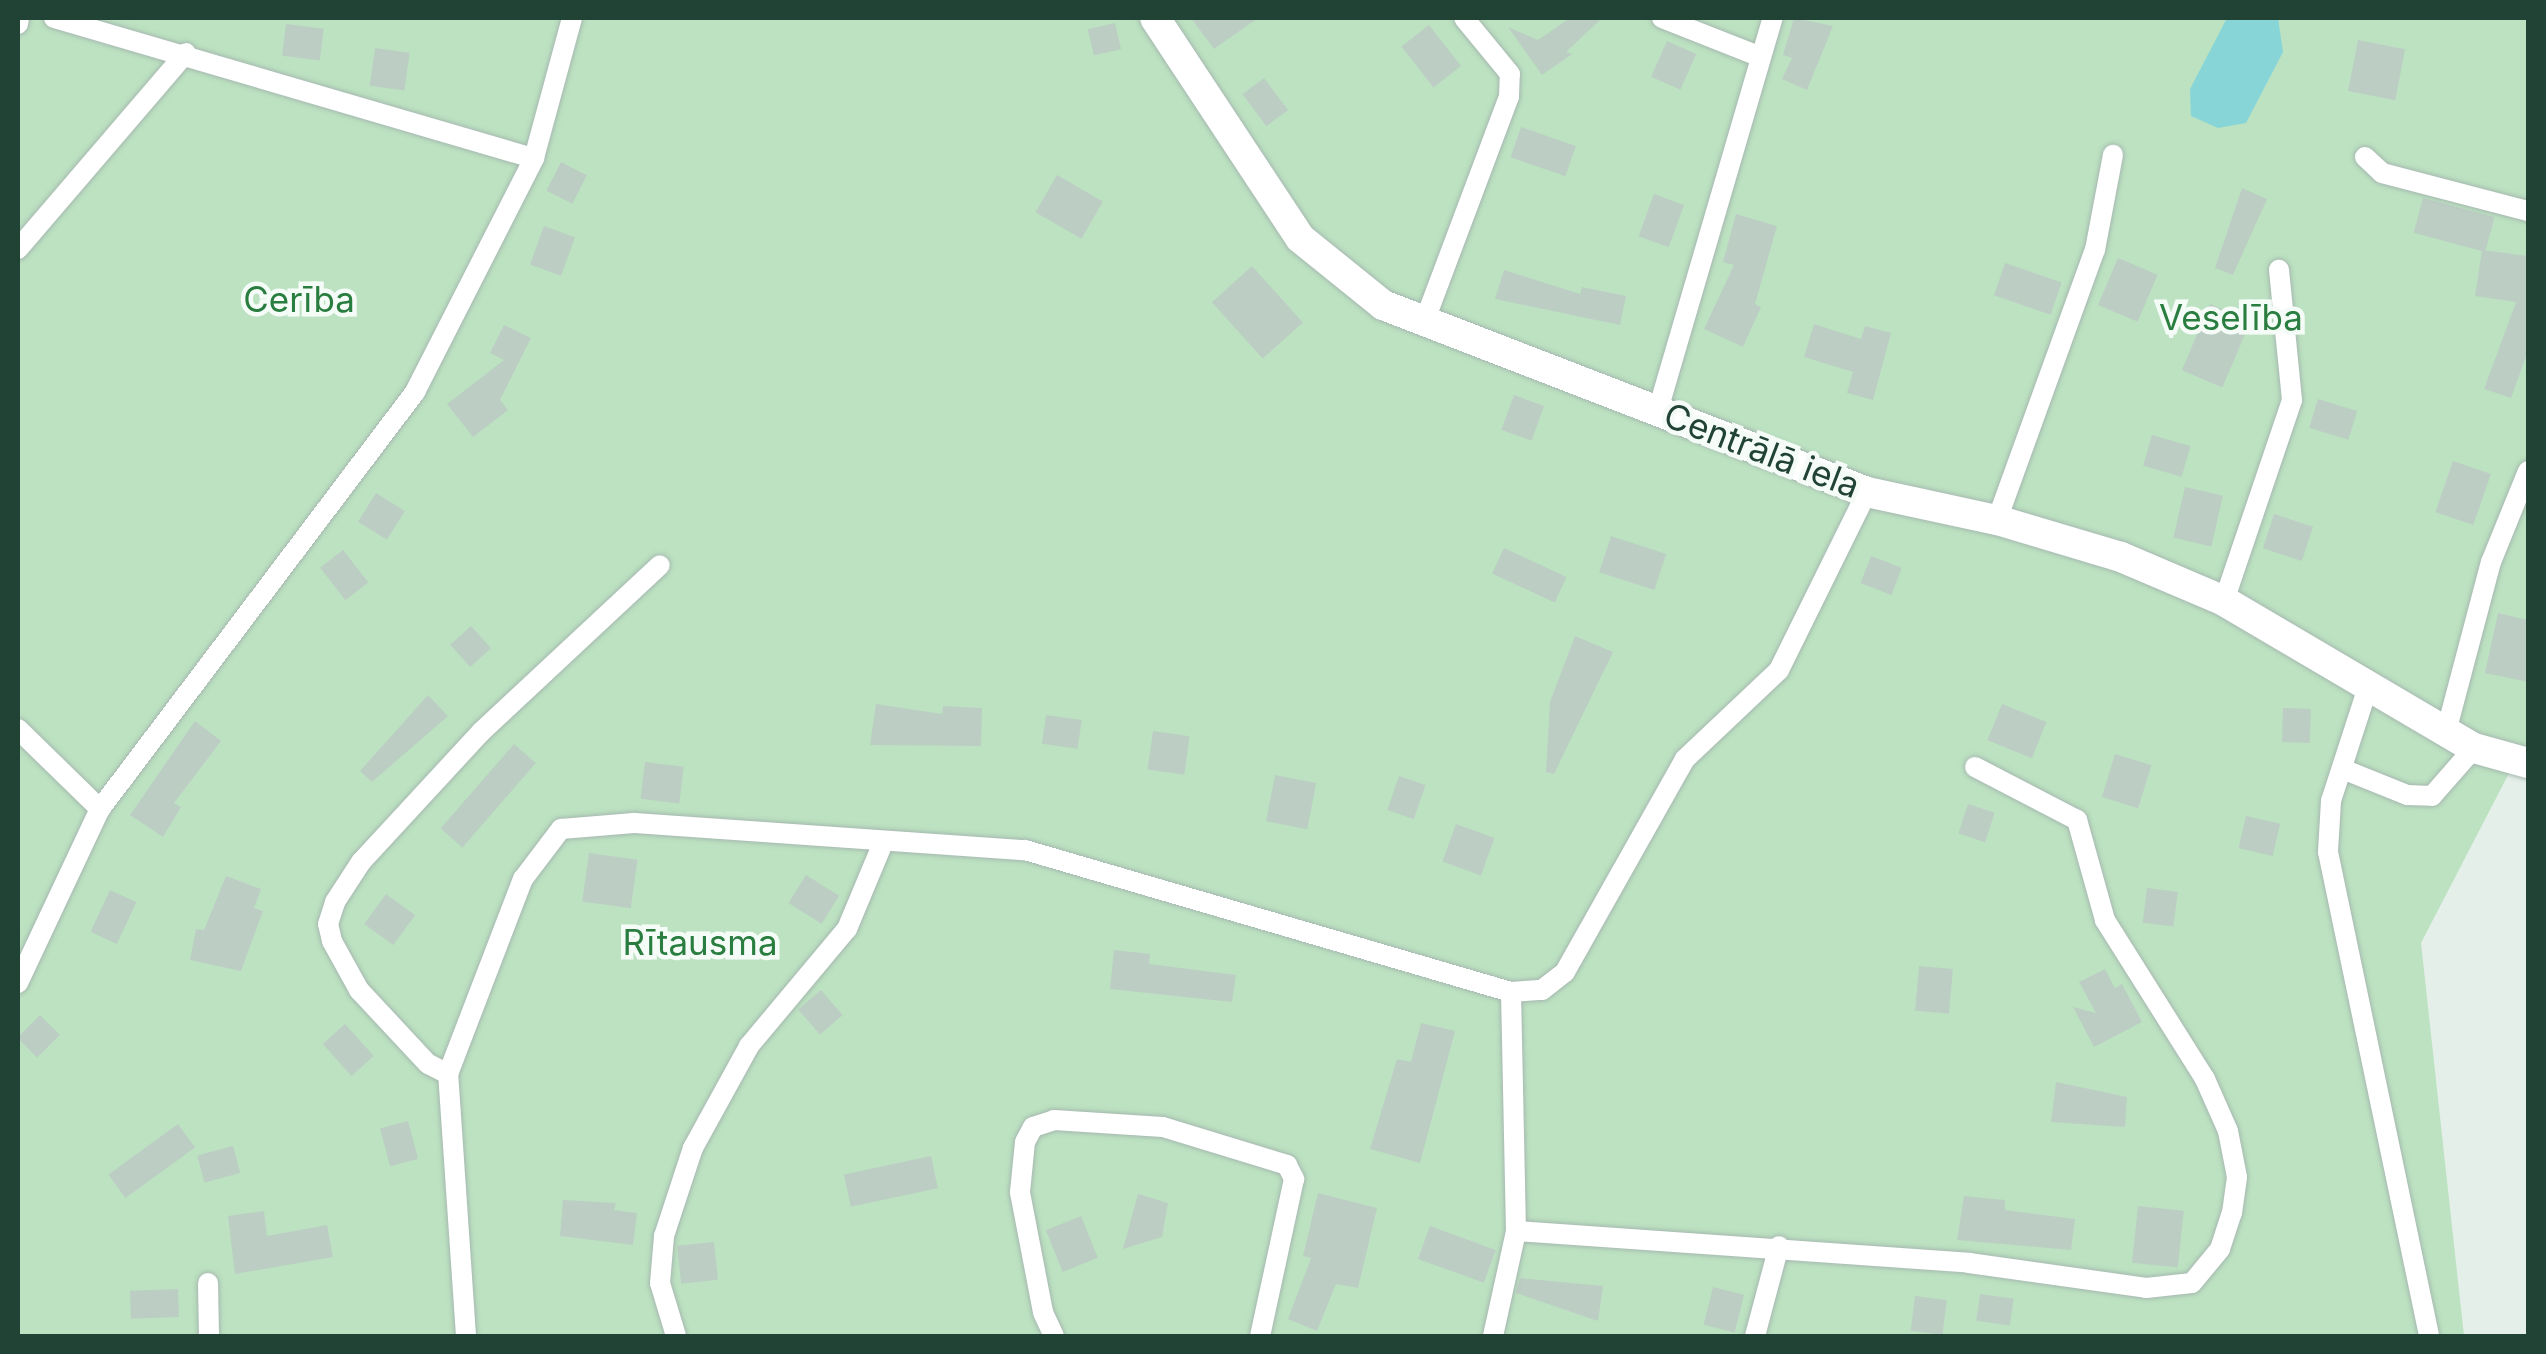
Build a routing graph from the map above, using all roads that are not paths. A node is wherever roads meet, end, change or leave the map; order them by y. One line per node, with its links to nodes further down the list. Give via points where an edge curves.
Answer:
1 (54, 18): 7 (lane)
2 (572, 18): 11 (lane)
3 (1155, 18): 15 (street, Centrālā iela, via 1300,238 1384,305)
4 (1464, 18): 15 (lane, via 1510,74 1509,98)
5 (1662, 18): 8 (lane)
6 (1773, 18): 8 (lane)
7 (186, 53): 11 (lane); 13 (lane)
8 (1761, 57): 16 (lane)
9 (2113, 155): 19 (lane, via 2095,250)
10 (2365, 157): 12 (lane, via 2382,174)
11 (534, 158): 29 (lane, via 414,392)
12 (2528, 211)
13 (18, 248)
14 (2280, 270): 21 (lane, via 2292,400)
15 (1425, 320): 16 (street, Centrālā iela)
16 (1658, 410): 18 (street, Centrālā iela)
17 (2528, 471): 24 (lane, via 2491,562)
18 (1867, 492): 19 (street, Centrālā iela); 32 (lane, via 1778,670 1685,759 1565,972 1542,990)
19 (1997, 520): 21 (street, Centrālā iela, via 2121,557)
20 (660, 565): 33 (lane, via 482,731 361,862 335,902 328,924 359,990 428,1064)
21 (2224, 601): 22 (street, Centrālā iela)
22 (2367, 690): 24 (street, Centrālā iela); 28 (lane)
23 (18, 729): 29 (lane)
24 (2446, 732): 25 (street, Centrālā iela)
25 (2474, 748): 26 (street, Centrālā iela); 28 (lane, via 2432,796 2407,795)
26 (2528, 762)
27 (1975, 767): 35 (lane, via 2078,820 2105,920 2205,1079 2228,1131 2236,1177 2220,1250 2192,1283 2176,1290)
28 (2345, 770): 44 (lane, via 2331,802 2328,852)
29 (100, 809): 31 (lane)
30 (883, 843): 32 (lane, via 1025,850); 33 (lane, via 634,824 561,829 522,878); 39 (lane, via 847,930 748,1046 694,1148 664,1236 660,1283)
31 (18, 983)
32 (1512, 992): 34 (lane)
33 (448, 1074): 38 (lane)
34 (1516, 1231): 35 (lane); 42 (lane)
35 (1779, 1246): 43 (lane)
36 (208, 1283): 37 (lane)
37 (209, 1336)
38 (466, 1336)
39 (676, 1336)
40 (1054, 1336): 41 (lane, via 1043,1312 1020,1192 1032,1127 1054,1120 1164,1127 1288,1165 1294,1179)
41 (1260, 1336)
42 (1493, 1336)
43 (1754, 1336)
44 (2429, 1336)

